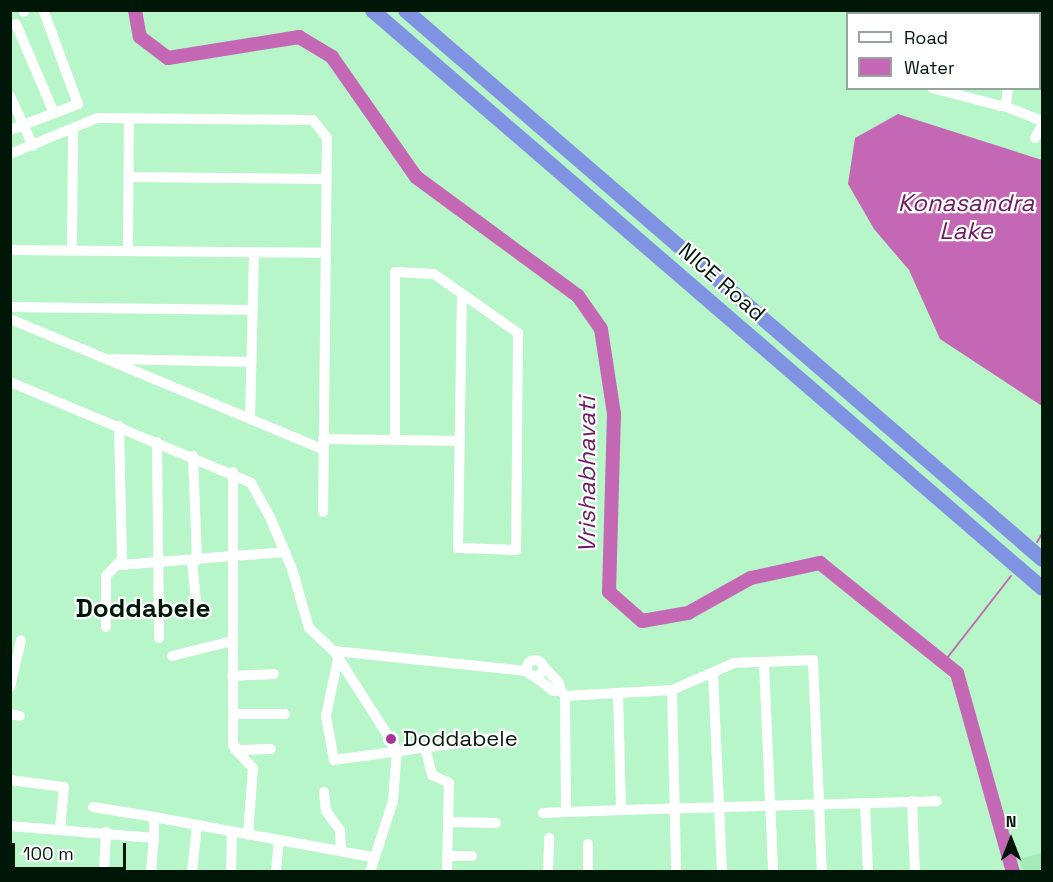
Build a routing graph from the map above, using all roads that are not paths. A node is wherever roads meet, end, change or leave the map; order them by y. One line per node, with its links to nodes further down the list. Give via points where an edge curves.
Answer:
1 (372, 10): 49 (highway, NICE Road)
2 (405, 10): 45 (highway, NICE Road)
3 (44, 12): 10 (street, via 78,104)
4 (16, 24): 10 (street)
5 (944, 90): 7 (street)
6 (1008, 90): 9 (street)
7 (969, 94): 9 (street)
8 (10, 96): 13 (street)
9 (1004, 106): 12 (street)
10 (54, 113): 13 (street)
11 (129, 118): 15 (street, via 96,118); 20 (street); 21 (street, via 313,120 327,138)
12 (1042, 120)
13 (24, 125): 16 (street); 18 (street)
14 (1042, 126): 17 (street)
15 (73, 129): 18 (street); 23 (street)
16 (10, 130)
17 (1035, 138)
18 (33, 146): 19 (street)
19 (10, 154)
20 (129, 177): 21 (street); 24 (street)
21 (326, 179): 26 (street)
22 (10, 250): 23 (street)
23 (72, 250): 24 (street)
24 (129, 251): 25 (street)
25 (254, 252): 26 (street); 29 (street)
26 (326, 253): 39 (street)
27 (462, 294): 36 (street, via 434,274 395,272); 37 (street); 37 (street, via 519,333 516,550 458,548)
28 (10, 307): 29 (street)
29 (252, 310): 32 (street)
30 (10, 320): 31 (street)
31 (106, 359): 32 (street); 34 (street)
32 (251, 362): 34 (street)
33 (10, 382): 35 (street)
34 (250, 419): 39 (street)
35 (118, 426): 38 (street); 48 (street)
36 (395, 440): 37 (street); 39 (street)
37 (460, 441)
38 (157, 442): 40 (street); 47 (street)
39 (323, 444): 42 (street)
40 (193, 456): 41 (street); 46 (street)
41 (233, 472): 43 (street, via 251,483); 44 (street)
42 (323, 512)
43 (285, 552): 44 (street); 55 (street, via 309,628)
44 (231, 558): 46 (street); 54 (street)
45 (1042, 559)
46 (195, 560): 47 (street); 50 (street)
47 (157, 564): 48 (street); 52 (street)
48 (120, 566): 51 (street, via 106,574)
49 (1042, 588)
50 (197, 613)
51 (106, 627)
52 (159, 638)
53 (21, 640): 62 (street)
54 (232, 641): 56 (street); 61 (street)
55 (336, 655): 58 (street); 72 (street); 72 (street, via 326,716 334,760)
56 (172, 656)
57 (764, 662): 60 (street, via 734,663); 78 (street, via 813,660); 79 (street)
58 (530, 673): 65 (street); 65 (street, via 533,660 559,682)
59 (274, 674): 61 (street)
60 (713, 674): 63 (street); 82 (street)
61 (232, 676): 66 (street)
62 (10, 687)
63 (672, 690): 64 (street); 81 (street)
64 (618, 693): 65 (street); 83 (street)
65 (563, 694): 84 (street)
66 (233, 714): 67 (street); 70 (street)
67 (285, 714)
68 (510, 736): 69 (street)
69 (426, 747): 72 (street); 87 (street, via 432,775 449,783)
70 (235, 749): 71 (street); 94 (street, via 253,768)
71 (271, 749)
72 (397, 750): 102 (street, via 393,801)
73 (10, 780): 91 (street, via 63,787)
74 (324, 792): 99 (street, via 326,812 340,830)
75 (912, 801): 76 (street); 77 (street); 118 (street)
76 (937, 801)
77 (865, 803): 78 (street); 117 (street)
78 (819, 804): 79 (street); 116 (street)
79 (770, 805): 82 (street); 115 (street)
80 (93, 807): 86 (street)
81 (674, 808): 82 (street); 83 (street); 113 (street)
82 (720, 808): 114 (street)
83 (621, 810): 84 (street)
84 (566, 812): 85 (street)
85 (543, 813)
86 (154, 817): 89 (street); 95 (street)
87 (448, 822): 88 (street); 100 (street)
88 (496, 823)
89 (197, 825): 93 (street); 106 (street)
90 (10, 826): 91 (street)
91 (60, 829): 92 (street)
92 (106, 832): 95 (street); 104 (street)
93 (232, 832): 94 (street); 103 (street)
94 (248, 835): 97 (street)
95 (154, 838): 105 (street)
96 (549, 838): 111 (street)
97 (279, 840): 99 (street); 108 (street)
98 (588, 844): 112 (street)
99 (341, 850): 102 (street)
100 (447, 856): 101 (street); 110 (street)
101 (472, 856)
102 (373, 857): 109 (street)
103 (231, 867): 107 (street)
104 (104, 872)
105 (151, 872)
106 (192, 872)
107 (240, 872)
108 (276, 872)
109 (370, 872)
110 (447, 872)
111 (548, 872)
112 (588, 872)
113 (676, 872)
114 (722, 872)
115 (773, 872)
116 (822, 872)
117 (868, 872)
118 (915, 872)

